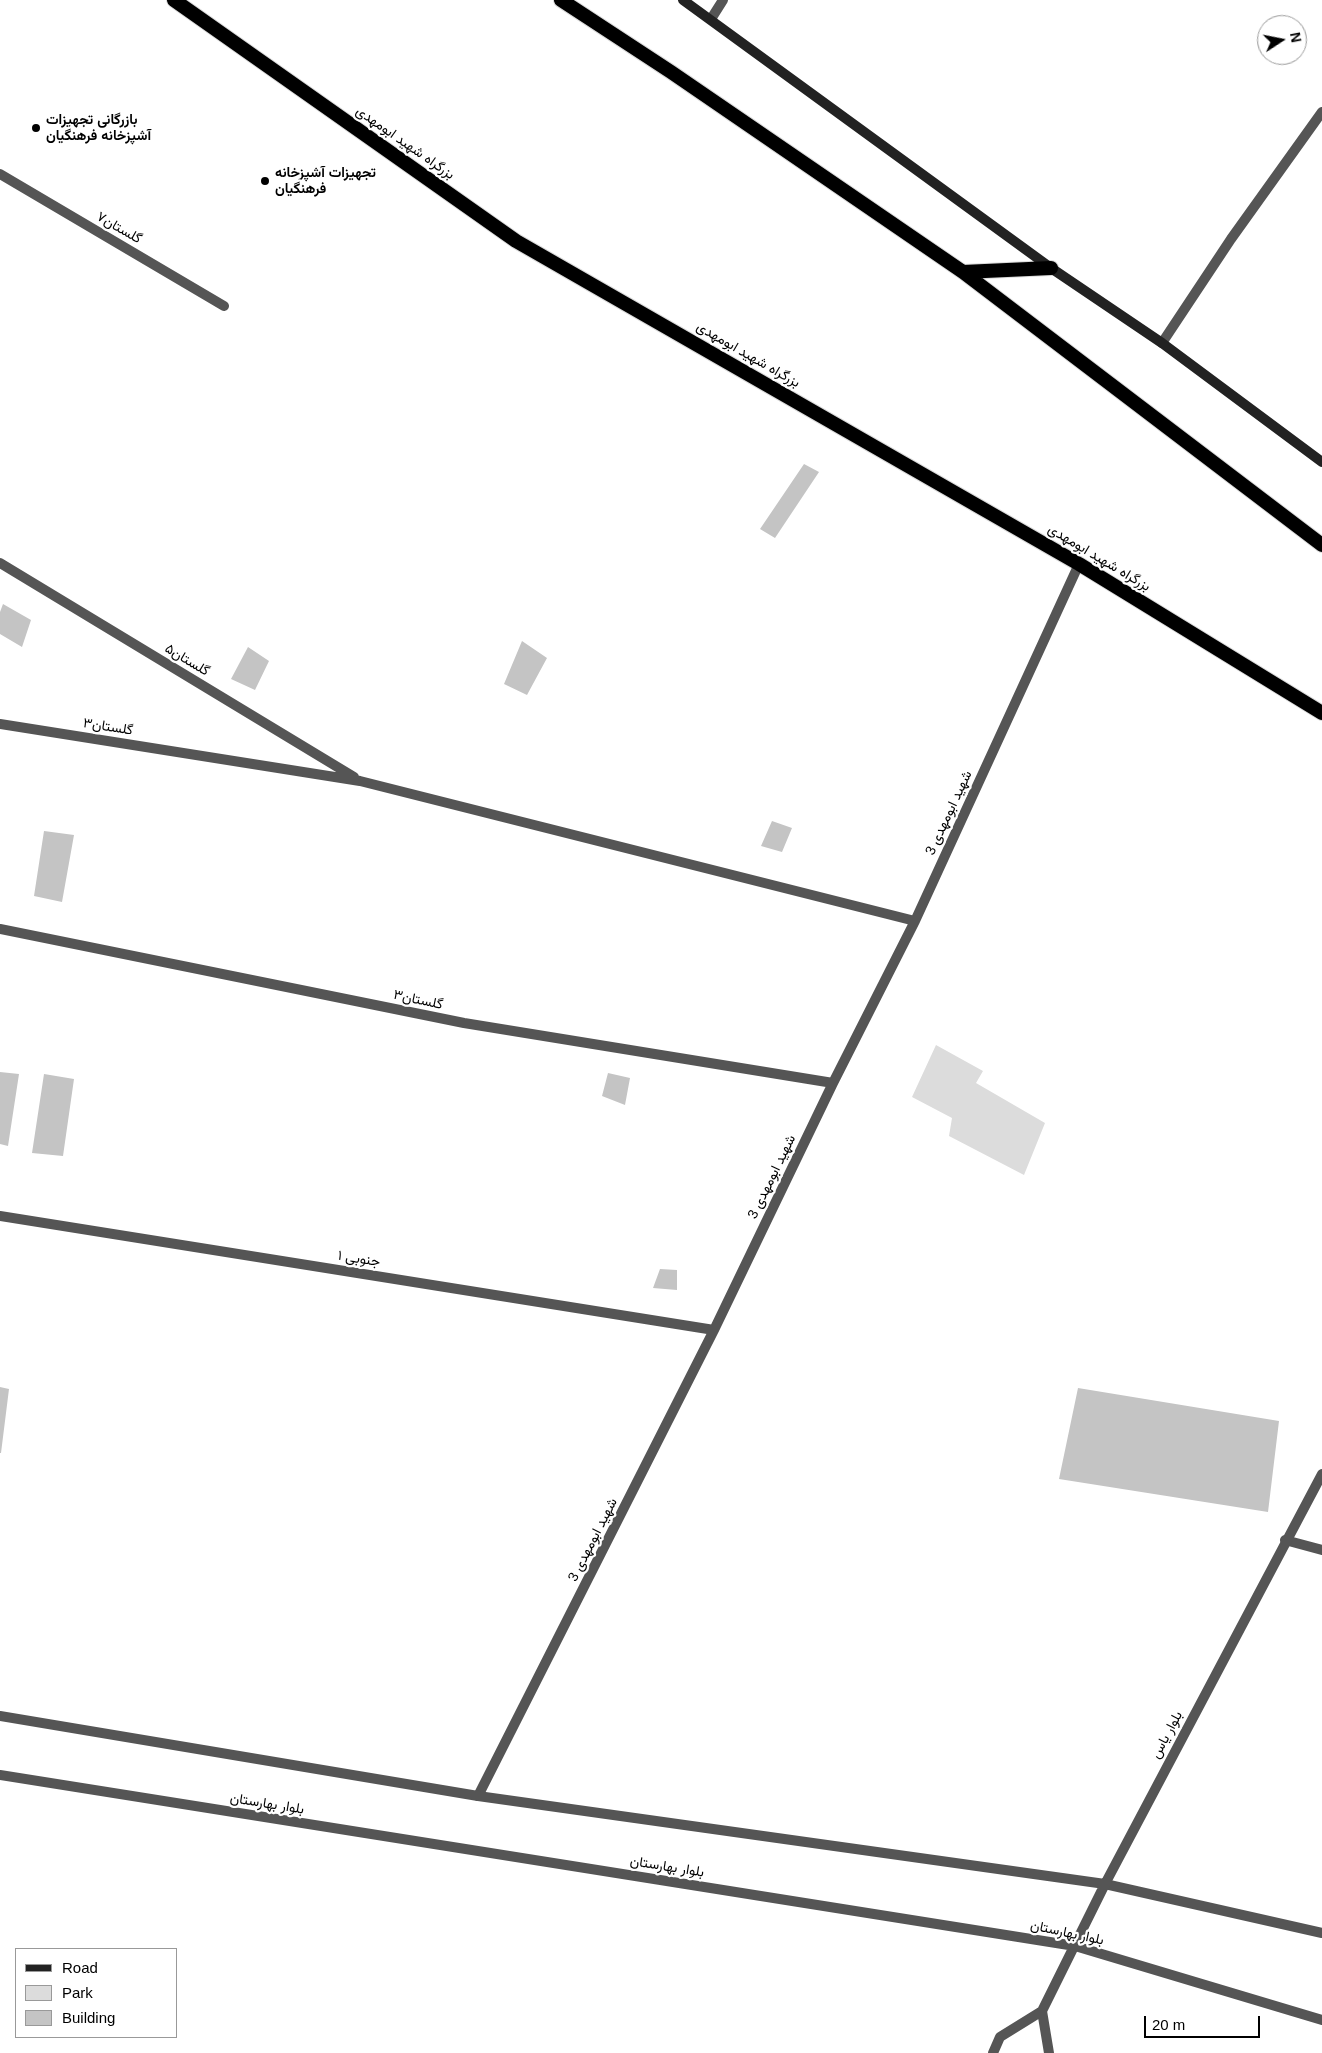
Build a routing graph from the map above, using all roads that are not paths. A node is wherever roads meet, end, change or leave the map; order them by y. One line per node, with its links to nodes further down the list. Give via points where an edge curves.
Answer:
1 (174, 0): 15 (highway, بزرگراه شهید ابومهدی, via 516,241)
2 (561, 0): 9 (highway)
3 (683, 0): 5 (main road)
4 (723, 0): 5 (street)
5 (711, 19): 8 (main road)
6 (1322, 112): 11 (street)
7 (0, 174): 10 (street, گلستان۷)
8 (1051, 268): 9 (highway); 11 (main road)
9 (963, 272): 13 (highway)
10 (224, 306)
11 (1162, 343): 12 (main road)
12 (1322, 462)
13 (1322, 545)
14 (0, 563): 18 (street, گلستان۵)
15 (1079, 564): 16 (highway, بزرگراه شهید ابومهدی); 19 (street, شهید ابومهدی 3)
16 (1322, 713)
17 (0, 724): 18 (street, گلستان۳)
18 (360, 781): 19 (street)
19 (915, 921): 21 (street, شهید ابومهدی 3)
20 (0, 928): 21 (street, گلستان۳, via 464,1023)
21 (833, 1083): 23 (street, شهید ابومهدی 3)
22 (0, 1216): 23 (street, جنوبی ۱)
23 (714, 1330): 29 (street, شهید ابومهدی 3)
24 (1322, 1474): 25 (street, بلوار یاس)
25 (1285, 1540): 26 (street); 30 (street, بلوار یاس)
26 (1322, 1550)
27 (0, 1716): 29 (street)
28 (0, 1775): 32 (street, بلوار بهارستان)
29 (478, 1796): 30 (street)
30 (1105, 1884): 31 (street); 32 (street, بلوار یاس)
31 (1322, 1933)
32 (1075, 1946): 33 (street, بلوار یاس); 34 (street, بلوار بهارستان)
33 (1042, 2011): 35 (street, via 1000,2037); 36 (street)
34 (1322, 2020)
35 (994, 2053)
36 (1049, 2053)

